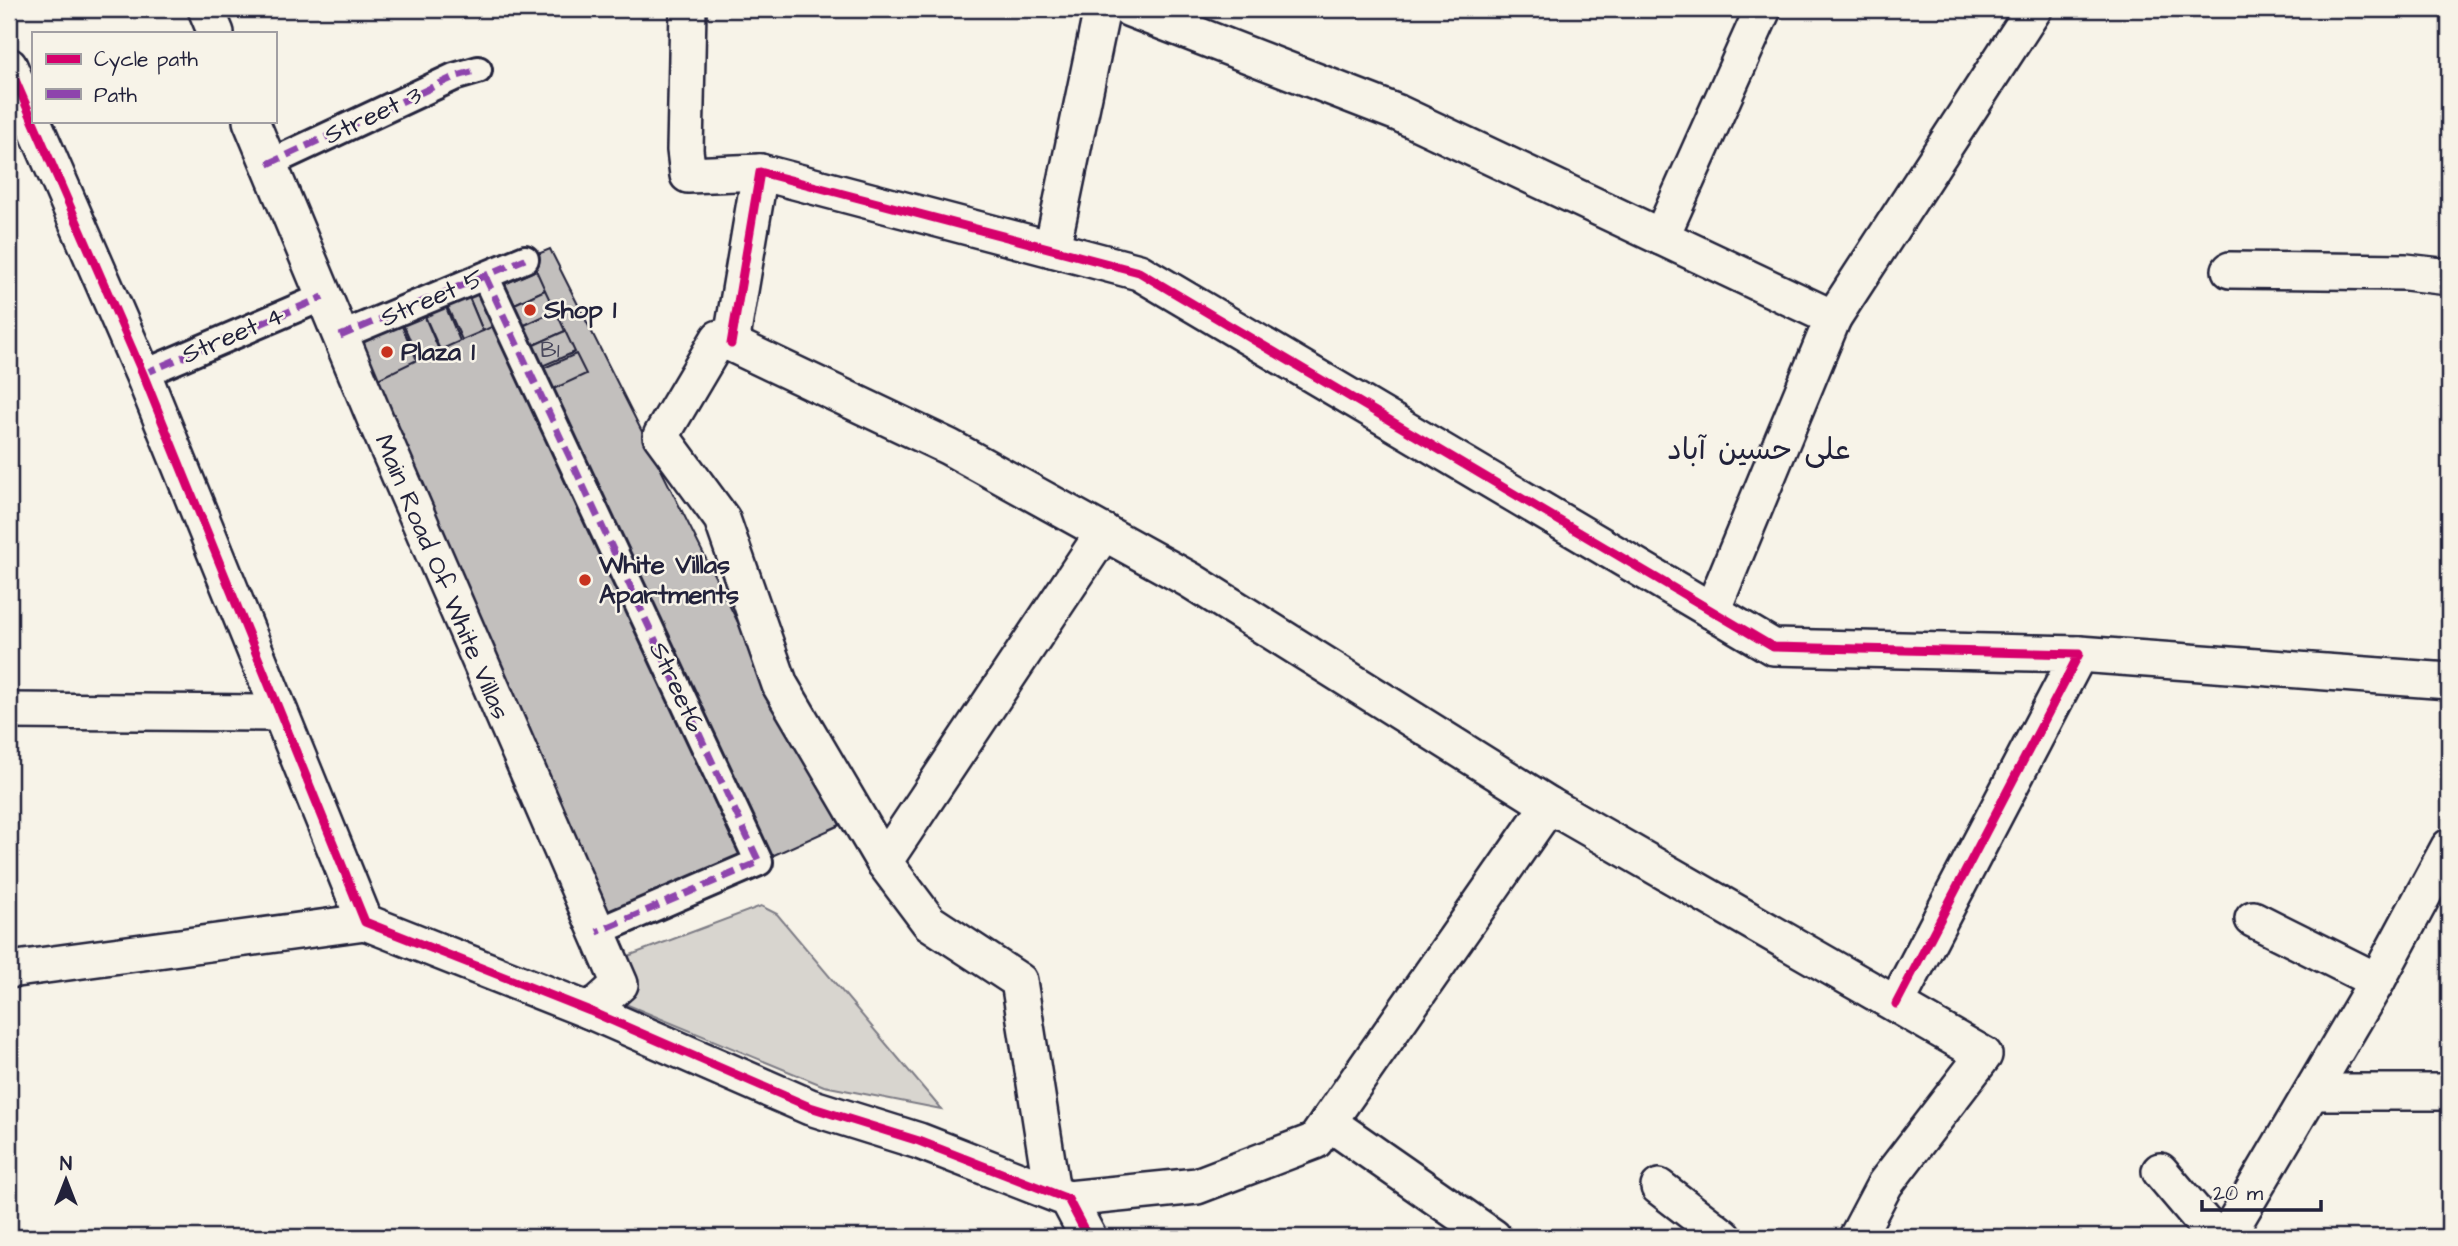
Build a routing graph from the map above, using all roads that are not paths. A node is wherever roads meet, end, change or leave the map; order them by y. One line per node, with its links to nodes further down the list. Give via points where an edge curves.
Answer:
1 (206, 9): 7 (street)
2 (688, 9): 14 (street, via 688,175)
3 (1102, 9): 16 (street)
4 (1130, 9): 15 (street, via 1398,113)
5 (1763, 9): 15 (street)
6 (2035, 9): 22 (street)
7 (216, 32)
8 (9, 66): 10 (street)
9 (478, 70): 13 (street, Street 3)
10 (32, 119)
11 (33, 122): 25 (street)
12 (251, 122): 13 (street, Main Road Of White Villas)
13 (268, 164): 21 (street, Main Road Of White Villas)
14 (760, 172): 16 (street); 24 (street)
15 (1661, 237): 22 (street)
16 (1052, 249): 27 (street, via 1139,272)
17 (525, 259): 19 (street, Street 5)
18 (2230, 270): 20 (street, via 2406,272)
19 (485, 276): 23 (street, Street 5); 37 (street, Street6, via 760,862)
20 (2449, 277)
21 (323, 297): 23 (street, Main Road Of White Villas); 25 (street, Street 4)
22 (1833, 318): 27 (street)
23 (340, 336): 37 (street, Main Road Of White Villas)
24 (731, 344): 26 (street, via 949,447); 34 (street, via 719,338 662,436 722,519 780,685)
25 (143, 374): 31 (street)
26 (1104, 532): 32 (street, via 1190,580); 34 (street)
27 (1712, 611): 28 (street, via 1773,647)
28 (2079, 654): 29 (street); 40 (street)
29 (2449, 681)
30 (9, 711): 31 (street)
31 (279, 713): 36 (street)
32 (1549, 805): 40 (street); 44 (street)
33 (2449, 847): 39 (street)
34 (884, 862): 47 (street, via 929,922 1019,982)
35 (2253, 919): 39 (street)
36 (365, 922): 38 (street); 41 (street)
37 (597, 932): 41 (street, Main Road Of White Villas, via 620,984)
38 (9, 970)
39 (2377, 982): 42 (street)
40 (1896, 1004): 51 (street, via 1984,1055 1885,1184)
41 (594, 1008): 47 (street, via 810,1107 919,1141)
42 (2312, 1092): 43 (street); 53 (street)
43 (2449, 1092)
44 (1328, 1122): 47 (street, via 1315,1141 1197,1186); 49 (street)
45 (2160, 1171): 52 (street)
46 (1658, 1187): 50 (street)
47 (1060, 1196): 48 (street)
48 (1088, 1237)
49 (1493, 1237)
50 (1724, 1237)
51 (1857, 1237)
52 (2216, 1237)
53 (2226, 1237)

